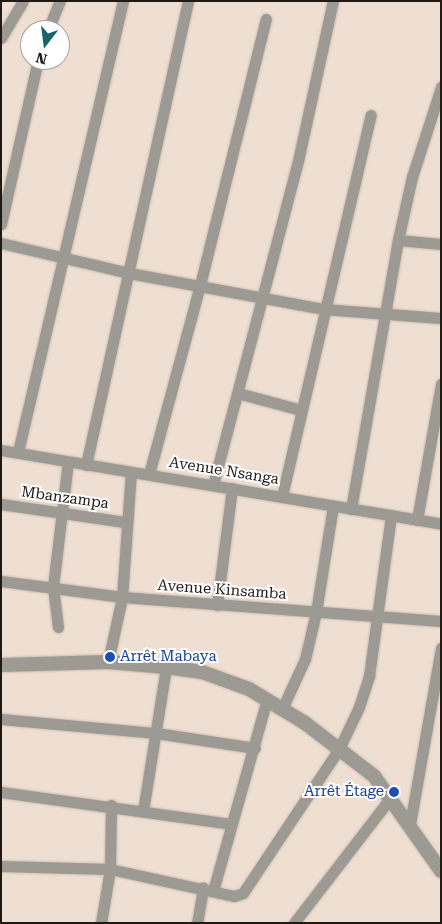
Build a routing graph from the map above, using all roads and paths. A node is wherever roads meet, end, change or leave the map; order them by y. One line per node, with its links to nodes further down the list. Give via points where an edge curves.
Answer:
1 (23, 1): 8 (street)
2 (60, 1): 7 (street)
3 (123, 1): 16 (street)
4 (188, 1): 17 (street)
5 (332, 1): 19 (street, via 298,161)
6 (266, 19): 18 (street)
7 (52, 20)
8 (1, 38)
9 (36, 70): 12 (street)
10 (441, 87): 13 (street, via 412,177)
11 (372, 115): 20 (street)
12 (1, 224)
13 (398, 240): 15 (street); 21 (street)
14 (1, 243): 16 (street)
15 (441, 244)
16 (65, 258): 17 (street); 27 (street)
17 (129, 273): 18 (street); 29 (street)
18 (200, 285): 19 (street); 31 (street)
19 (264, 296): 20 (street); 24 (street)
20 (323, 309): 21 (street); 25 (street)
21 (384, 314): 22 (street); 37 (street)
22 (441, 318)
23 (441, 384): 40 (street)
24 (238, 393): 25 (street); 32 (street)
25 (301, 410): 34 (street)
26 (1, 450): 27 (street, Avenue Nsanga)
27 (18, 452): 28 (street, Avenue Nsanga)
28 (68, 462): 29 (street, Avenue Nsanga); 38 (street)
29 (86, 465): 30 (street, Avenue Nsanga)
30 (131, 472): 31 (street, Avenue Nsanga); 41 (street)
31 (149, 474): 32 (street, Avenue Nsanga)
32 (213, 485): 33 (street, Avenue Nsanga)
33 (232, 488): 34 (street, Avenue Nsanga); 46 (street)
34 (282, 496): 36 (street, Avenue Nsanga)
35 (1, 504): 38 (street, Mbanzampa)
36 (333, 506): 37 (street, Avenue Nsanga); 47 (street)
37 (351, 509): 39 (street, Avenue Nsanga)
38 (63, 513): 41 (street, Mbanzampa); 44 (street)
39 (391, 515): 40 (street, Avenue Nsanga); 48 (street)
40 (417, 520): 42 (street, Avenue Nsanga)
41 (125, 522): 45 (street)
42 (441, 524)
43 (1, 581): 44 (street, Avenue Kinsamba)
44 (53, 588): 45 (street, Avenue Kinsamba); 50 (street)
45 (122, 597): 46 (street, Avenue Kinsamba); 52 (street)
46 (217, 605): 47 (street, Avenue Kinsamba)
47 (316, 612): 48 (street, Avenue Kinsamba); 56 (street, via 304,659)
48 (379, 617): 49 (street, Avenue Kinsamba); 60 (street, via 369,676)
49 (441, 621)
50 (58, 627)
51 (441, 648): 66 (street)
52 (108, 662): 53 (street); 54 (street)
53 (1, 666)
54 (166, 667): 55 (street, via 228,680); 58 (street)
55 (267, 699): 56 (street); 59 (street)
56 (282, 709): 60 (street)
57 (1, 719): 58 (street)
58 (156, 732): 59 (street); 64 (street)
59 (255, 748): 65 (street)
60 (339, 749): 62 (street, via 374,776); 70 (street, via 243,893 234,896)
61 (1, 792): 63 (street)
62 (391, 797): 66 (street); 73 (street)
63 (111, 805): 64 (street); 68 (street)
64 (143, 811): 65 (street)
65 (231, 824): 70 (street)
66 (410, 824): 69 (street)
67 (1, 866): 68 (street)
68 (110, 869): 70 (street); 71 (street)
69 (441, 871)
70 (208, 889): 72 (street)
71 (101, 923)
72 (197, 923)
73 (294, 923)

